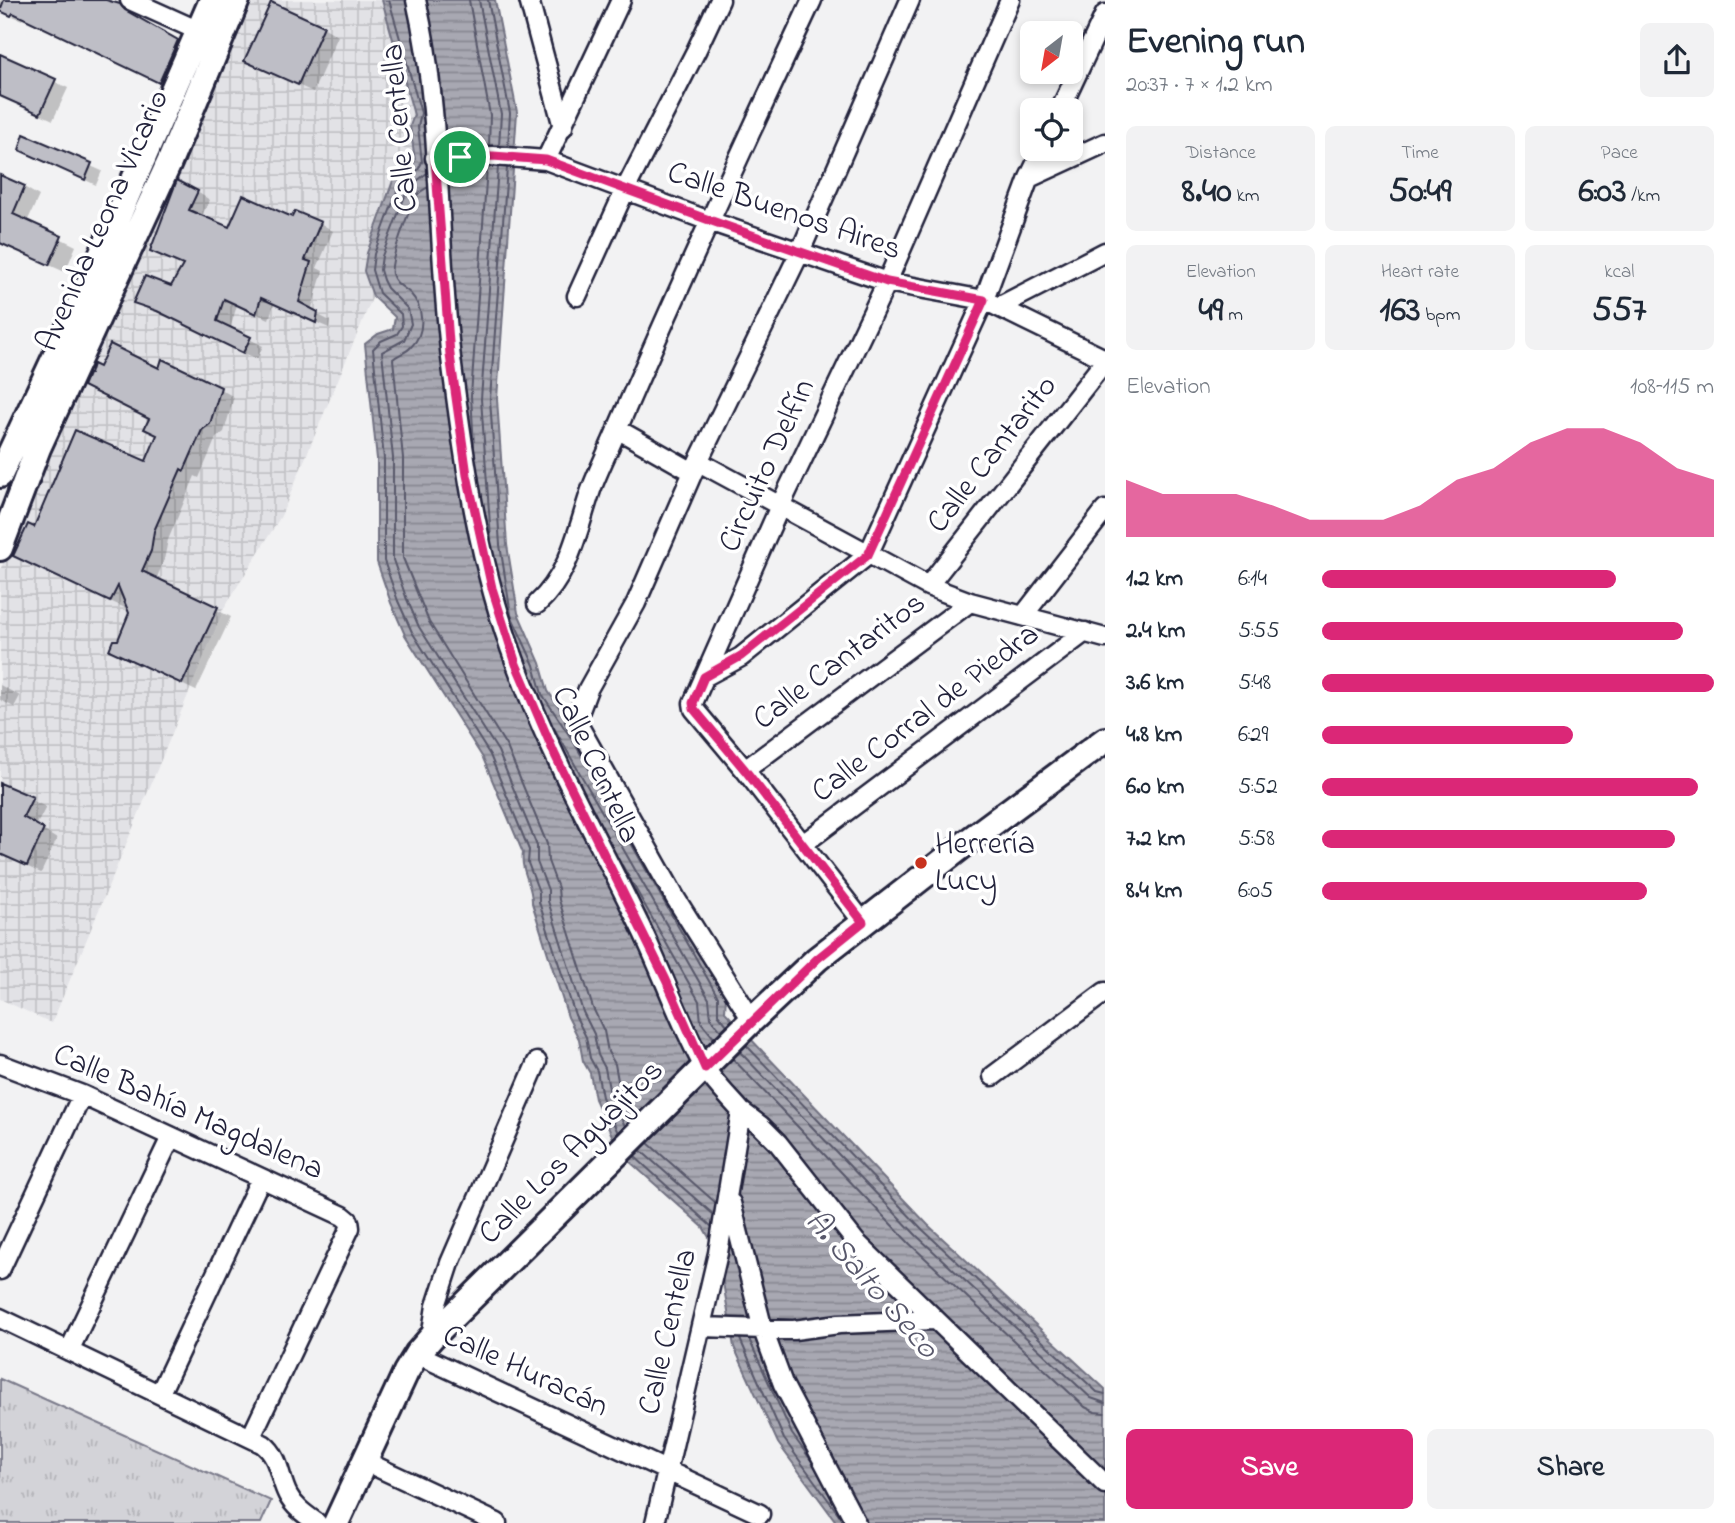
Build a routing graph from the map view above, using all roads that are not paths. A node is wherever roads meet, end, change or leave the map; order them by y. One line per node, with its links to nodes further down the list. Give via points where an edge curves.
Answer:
1 (130, 0): 12 (street)
2 (212, 0): 12 (street, Avenida Leona Vicario)
3 (237, 0): 12 (street, Avenida Leona Vicario)
4 (416, 0): 16 (street, Calle Centella, via 425,36)
5 (529, 0): 14 (street)
6 (621, 0): 14 (street)
7 (720, 0): 20 (street)
8 (812, 0): 21 (street)
9 (910, 0): 23 (street)
10 (1010, 0): 24 (street, Circuito Delfín)
11 (1105, 14): 13 (street)
12 (209, 35): 30 (street, Avenida Leona Vicario); 33 (street, Avenida Leona Vicario, via 169,163 38,448)
13 (1066, 98)
14 (563, 127): 17 (street)
15 (1105, 143): 19 (street)
16 (435, 158): 17 (street, Calle Buenos Aires); 50 (street, Calle Centella, via 450,355 467,475 492,588 516,664 550,744)
17 (546, 160): 20 (street, Calle Buenos Aires)
18 (1037, 161): 19 (street)
19 (1029, 178): 26 (street)
20 (626, 188): 21 (street, Calle Buenos Aires); 25 (street)
21 (709, 220): 23 (street, Calle Buenos Aires); 28 (street)
22 (1105, 251): 26 (street)
23 (800, 252): 24 (street, Calle Buenos Aires); 29 (street)
24 (887, 282): 26 (street, Calle Buenos Aires); 31 (street, Circuito Delfín)
25 (578, 296)
26 (992, 303): 27 (street, Calle Buenos Aires); 34 (street)
27 (1105, 360): 35 (street, Calle Cantarito)
28 (617, 429): 29 (street); 37 (street, via 563,574)
29 (696, 467): 31 (street); 47 (street, via 636,603 588,689 576,721 676,899)
30 (0, 475)
31 (780, 506): 34 (street); 41 (street, Circuito Delfín)
32 (1102, 520): 38 (street)
33 (0, 548)
34 (868, 555): 35 (street); 41 (street, via 741,656)
35 (928, 586): 36 (street)
36 (970, 602): 38 (street); 43 (street, Calle Cantaritos)
37 (537, 604)
38 (1023, 616): 39 (street)
39 (1085, 632): 40 (street); 44 (street, Calle Corral de Piedra)
40 (1105, 638)
41 (704, 677): 43 (street, Circuito Delfín, via 694,709)
42 (1105, 740): 45 (street, Calle Los Aguajitos)
43 (745, 770): 44 (street, Circuito Delfín)
44 (803, 844): 45 (street, Circuito Delfín)
45 (863, 922): 47 (street, Calle Los Aguajitos)
46 (1105, 992): 51 (street)
47 (752, 1020): 50 (street, Calle Los Aguajitos)
48 (537, 1062): 62 (street, via 450,1263)
49 (0, 1063): 52 (street, Calle Bahía Magdalena)
50 (705, 1068): 53 (street, Calle Centella); 62 (street, Calle Los Aguajitos)
51 (993, 1076)
52 (82, 1095): 54 (street, Calle Bahía Magdalena); 57 (street)
53 (741, 1111): 56 (street, Calle Centella); 59 (street, via 778,1143 856,1242)
54 (171, 1137): 55 (street, Calle Bahía Magdalena); 63 (street)
55 (260, 1180): 64 (street); 65 (street, Calle Bahía Magdalena, via 343,1216 350,1228)
56 (729, 1193): 60 (street, Calle Centella); 61 (street)
57 (0, 1270)
58 (0, 1318): 63 (street)
59 (934, 1320): 61 (street); 68 (street)
60 (702, 1327): 61 (street); 67 (street, Calle Centella)
61 (763, 1330): 74 (street, via 788,1396)
62 (424, 1346): 66 (street, Calle Los Aguajitos); 67 (street, Calle Huracán)
63 (69, 1351): 64 (street)
64 (160, 1393): 65 (street)
65 (251, 1437): 70 (street, via 275,1455 293,1503)
66 (364, 1461): 71 (street, Calle Los Aguajitos); 72 (street)
67 (666, 1472): 69 (street, Calle Huracán); 73 (street, Calle Centella)
68 (1105, 1484)
69 (760, 1514)
70 (317, 1523)
71 (336, 1523)
72 (497, 1523)
73 (655, 1523)
74 (856, 1523)

